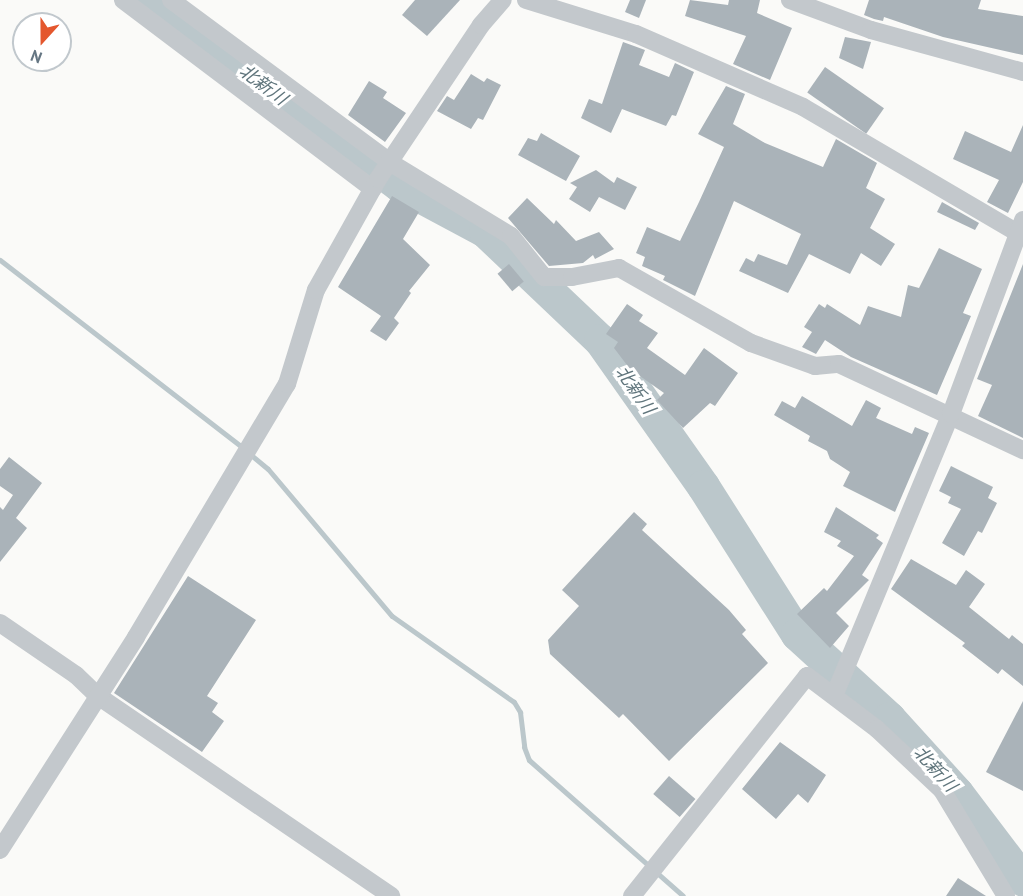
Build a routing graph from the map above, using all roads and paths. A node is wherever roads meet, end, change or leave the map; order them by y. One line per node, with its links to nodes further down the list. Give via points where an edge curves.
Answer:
1 (123, 0): 8 (street)
2 (171, 0): 7 (street)
3 (504, 0): 7 (street, via 481,25)
4 (526, 0): 9 (street, via 636,34 803,106)
5 (790, 0): 6 (street, via 871,30)
6 (1023, 72)
7 (391, 163): 8 (street); 10 (street, via 511,236 544,277 572,277 619,268 751,343 815,366 840,364)
8 (375, 184): 14 (street, via 316,290 287,384)
9 (1021, 229): 10 (street)
10 (951, 414): 11 (street); 13 (street)
11 (1023, 450)
12 (0, 623): 14 (street, via 76,675)
13 (836, 691): 17 (street, via 807,676); 18 (street, via 942,790)
14 (98, 696): 15 (street); 16 (street)
15 (0, 850)
16 (391, 896)
17 (632, 896)
18 (1006, 896)

